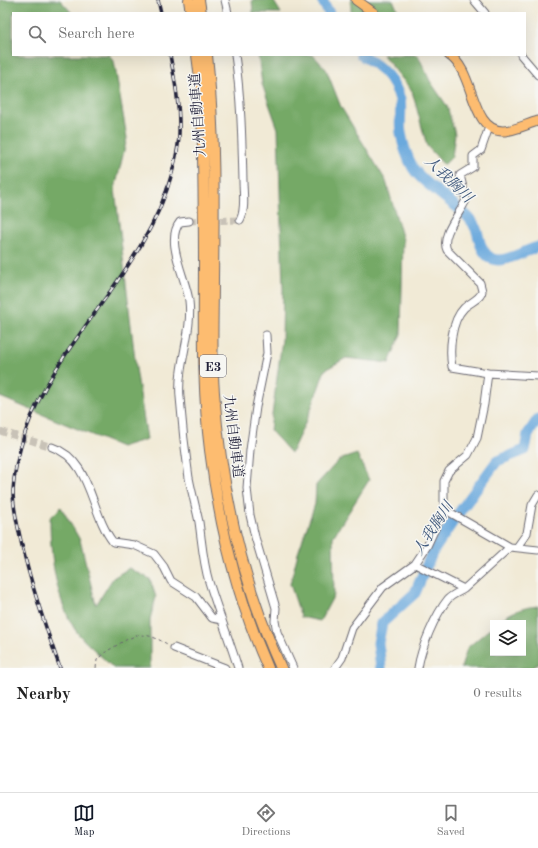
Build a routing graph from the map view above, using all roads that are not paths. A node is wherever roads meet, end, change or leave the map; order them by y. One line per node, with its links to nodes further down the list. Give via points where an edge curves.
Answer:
1 (189, 0): 6 (highway)
2 (199, 0): 7 (highway)
3 (225, 0): 8 (street)
4 (356, 0): 9 (main road)
5 (474, 0): 10 (street)
6 (192, 12)
7 (201, 12)
8 (228, 12)
9 (373, 12)
10 (484, 12)
11 (197, 56): 35 (highway, 九州自動車道 / E3, via 202,94 205,393 210,450 232,564 245,608)
12 (207, 56): 36 (highway, 九州自動車道 / E3, via 214,169 212,334 214,392 220,449 231,514 243,562 256,606)
13 (235, 56): 19 (street, via 242,140 243,204)
14 (450, 56): 18 (main road, via 458,62 465,74 476,106)
15 (522, 56): 16 (street)
16 (538, 75)
17 (538, 121): 18 (main road, via 502,131)
18 (489, 127): 22 (street, via 481,150 473,156 473,167 460,175 466,200 446,236 445,244 447,250 480,283 482,291 479,297 463,309 456,321 450,356 452,367)
19 (240, 220)
20 (188, 221): 31 (street, via 180,222 175,233 176,254 189,302 179,395 189,478 199,523 201,552)
21 (266, 335): 37 (street, via 267,353 256,407 247,488 255,537 276,608 277,632)
22 (488, 372): 23 (street); 26 (street, via 477,438 468,455 449,471 444,480)
23 (538, 376)
24 (52, 447): 31 (street, via 66,454 81,470 102,526 113,542 134,545 154,554 171,581 196,597 212,618)
25 (538, 495): 27 (street, via 532,505 527,533)
26 (444, 509): 27 (street); 29 (street, via 428,546)
27 (513, 547): 28 (street); 30 (street)
28 (538, 550)
29 (415, 564): 30 (street); 38 (street, via 383,587 352,628 342,658)
30 (464, 589): 39 (street, via 448,599 428,634 420,653)
31 (222, 620): 34 (street)
32 (174, 648): 33 (street)
33 (225, 668)
34 (238, 668)
35 (268, 668)
36 (281, 668)
37 (293, 668)
38 (334, 668)
39 (418, 668)

